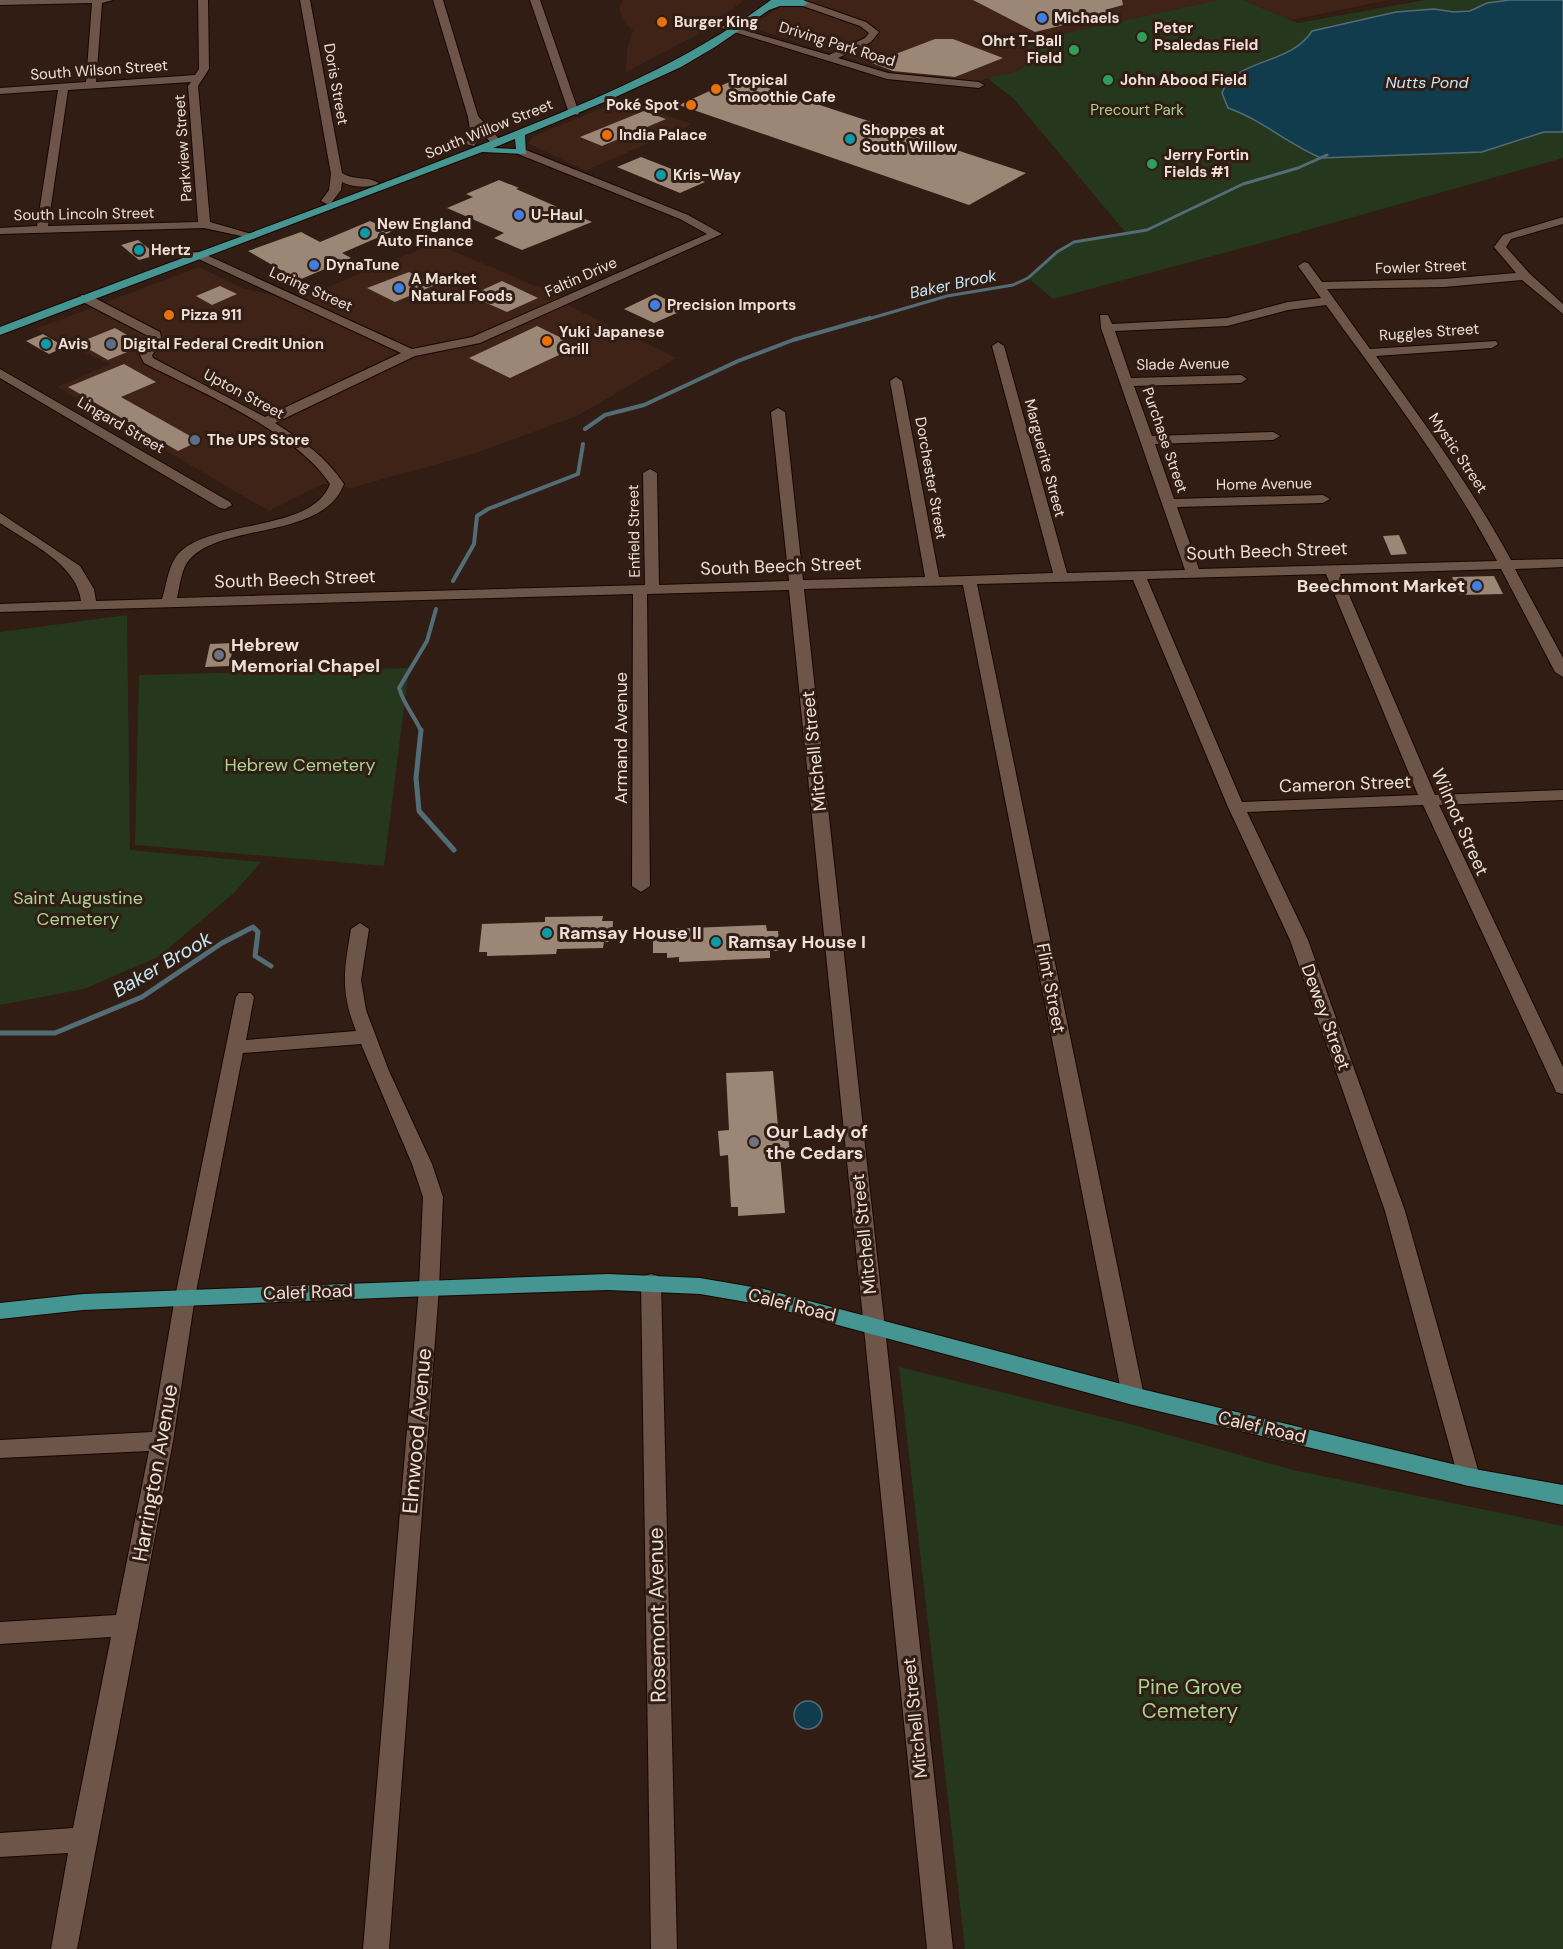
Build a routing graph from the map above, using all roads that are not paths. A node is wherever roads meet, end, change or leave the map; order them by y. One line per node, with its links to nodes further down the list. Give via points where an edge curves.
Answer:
1 (97, 0): 2 (street); 9 (street); 17 (street)
2 (108, 0)
3 (203, 0): 15 (street, Parkview Street, via 204,69)
4 (305, 0): 26 (street, Doris Street)
5 (438, 0): 21 (street)
6 (536, 0): 20 (street)
7 (758, 0): 12 (main road, South Willow Street)
8 (777, 0): 11 (main road, South Willow Street)
9 (0, 2)
10 (798, 2): 11 (main road); 14 (street, via 863,24 874,32 868,40)
11 (767, 8): 13 (main road, South Willow Street)
12 (723, 27): 13 (street, Driving Park Road); 20 (main road, South Willow Street)
13 (738, 30): 14 (street, Driving Park Road); 20 (main road, South Willow Street, via 663,72)
14 (831, 58): 16 (street, Driving Park Road, via 897,78)
15 (200, 78): 17 (street, South Wilson Street); 30 (street, Parkview Street, via 194,86)
16 (979, 85)
17 (91, 87): 18 (street, South Wilson Street)
18 (63, 89): 19 (street, South Wilson Street); 32 (street)
19 (0, 91)
20 (572, 108): 22 (main road, South Willow Street); 23 (main road, South Willow Street)
21 (473, 117): 23 (street); 24 (street, via 476,136)
22 (519, 134): 23 (main road, South Willow Street); 25 (main road)
23 (494, 139): 24 (main road, South Willow Street)
24 (472, 148): 25 (main road); 27 (main road, South Willow Street); 33 (main road, South Willow Street, via 251,237)
25 (522, 152): 44 (street, Faltin Drive, via 684,217 716,234 476,340)
26 (337, 174): 27 (street, via 349,182); 28 (street, via 335,190)
27 (373, 183): 28 (main road, South Willow Street)
28 (327, 201): 33 (main road, South Willow Street)
29 (1563, 220): 36 (street, via 1501,241 1503,253)
30 (204, 225): 32 (street, South Lincoln Street); 33 (street); 33 (street, South Lincoln Street)
31 (0, 231): 32 (street, South Lincoln Street)
32 (42, 231)
33 (232, 238): 34 (main road, South Willow Street)
34 (196, 254): 38 (main road, South Willow Street); 44 (street, Loring Street)
35 (1304, 266): 37 (street, Mystic Street)
36 (1525, 276): 37 (street, Fowler Street, via 1466,282); 40 (street)
37 (1319, 286): 39 (street, Mystic Street)
38 (85, 298): 41 (main road, South Willow Street); 51 (street, Upton Street, via 156,335 156,344 146,355 148,360)
39 (1328, 301): 45 (street, Mystic Street); 49 (street, Purchase Street, via 1288,306 1220,323 1105,323)
40 (1563, 310)
41 (0, 331)
42 (1492, 344): 45 (street, Ruggles Street)
43 (998, 346): 64 (street, Marguerite Street)
44 (411, 353): 51 (street, Faltin Drive)
45 (1368, 353): 60 (street, Mystic Street, via 1477,510)
46 (0, 373): 57 (street, Lingard Street)
47 (1241, 379): 49 (street, Slade Avenue)
48 (896, 381): 66 (street, Dorchester Street)
49 (1127, 382): 53 (street, Purchase Street)
50 (778, 412): 67 (street, Mitchell Street)
51 (264, 423): 69 (street, Upton Street, via 291,437 328,468 337,484 335,495 310,512 192,548 178,567)
52 (1273, 436): 53 (street)
53 (1147, 440): 56 (street, Purchase Street)
54 (650, 472): 68 (street, Enfield Street)
55 (1323, 499): 56 (street, Home Avenue)
56 (1169, 503): 62 (street, Purchase Street)
57 (225, 505)
58 (0, 517): 70 (street, via 75,569 87,589)
59 (1563, 563): 60 (street, South Beech Street)
60 (1506, 565): 61 (street, South Beech Street); 72 (street, Mystic Street)
61 (1331, 569): 62 (street, South Beech Street); 74 (street, Wilmot Street)
62 (1193, 573): 63 (street, South Beech Street)
63 (1138, 575): 64 (street, South Beech Street); 75 (street, Dewey Street)
64 (1061, 578): 65 (street, South Beech Street)
65 (969, 580): 66 (street, South Beech Street); 87 (street, Flint Street)
66 (933, 581): 67 (street, South Beech Street)
67 (796, 586): 68 (street, South Beech Street); 86 (street, Mitchell Street)
68 (646, 590): 69 (street, South Beech Street); 76 (street, Armand Avenue)
69 (168, 602): 70 (street, South Beech Street)
70 (89, 605): 71 (street, South Beech Street)
71 (0, 608)
72 (1563, 672)
73 (1563, 795): 74 (street, Cameron Street)
74 (1429, 801): 75 (street, Cameron Street); 81 (street, Wilmot Street)
75 (1236, 807): 90 (street, Dewey Street, via 1299,940 1391,1200)
76 (641, 886)
77 (360, 929): 79 (street, Elmwood Avenue, via 352,980)
78 (245, 997): 80 (street, Harrington Avenue)
79 (367, 1037): 80 (street); 83 (street, Elmwood Avenue, via 429,1180 433,1197)
80 (237, 1047): 84 (street, Harrington Avenue)
81 (1563, 1087)
82 (651, 1282): 83 (main road, Calef Road); 86 (main road, Calef Road, via 741,1292); 98 (street, Rosemont Avenue)
83 (429, 1288): 84 (main road, Calef Road); 97 (street, Elmwood Avenue)
84 (185, 1297): 85 (main road, Calef Road); 88 (street, Harrington Avenue)
85 (0, 1311)
86 (874, 1327): 87 (main road, Calef Road); 99 (street, Mitchell Street)
87 (1133, 1396): 90 (main road, Calef Road)
88 (162, 1441): 89 (street); 92 (street, Harrington Avenue)
89 (0, 1449)
90 (1469, 1477): 91 (main road, Calef Road)
91 (1563, 1495)
92 (126, 1624): 93 (street); 94 (street, Harrington Avenue)
93 (0, 1633)
94 (83, 1840): 95 (street); 96 (street, Harrington Avenue)
95 (0, 1845)
96 (64, 1949)
97 (376, 1949)
98 (664, 1949)
99 (940, 1949)

